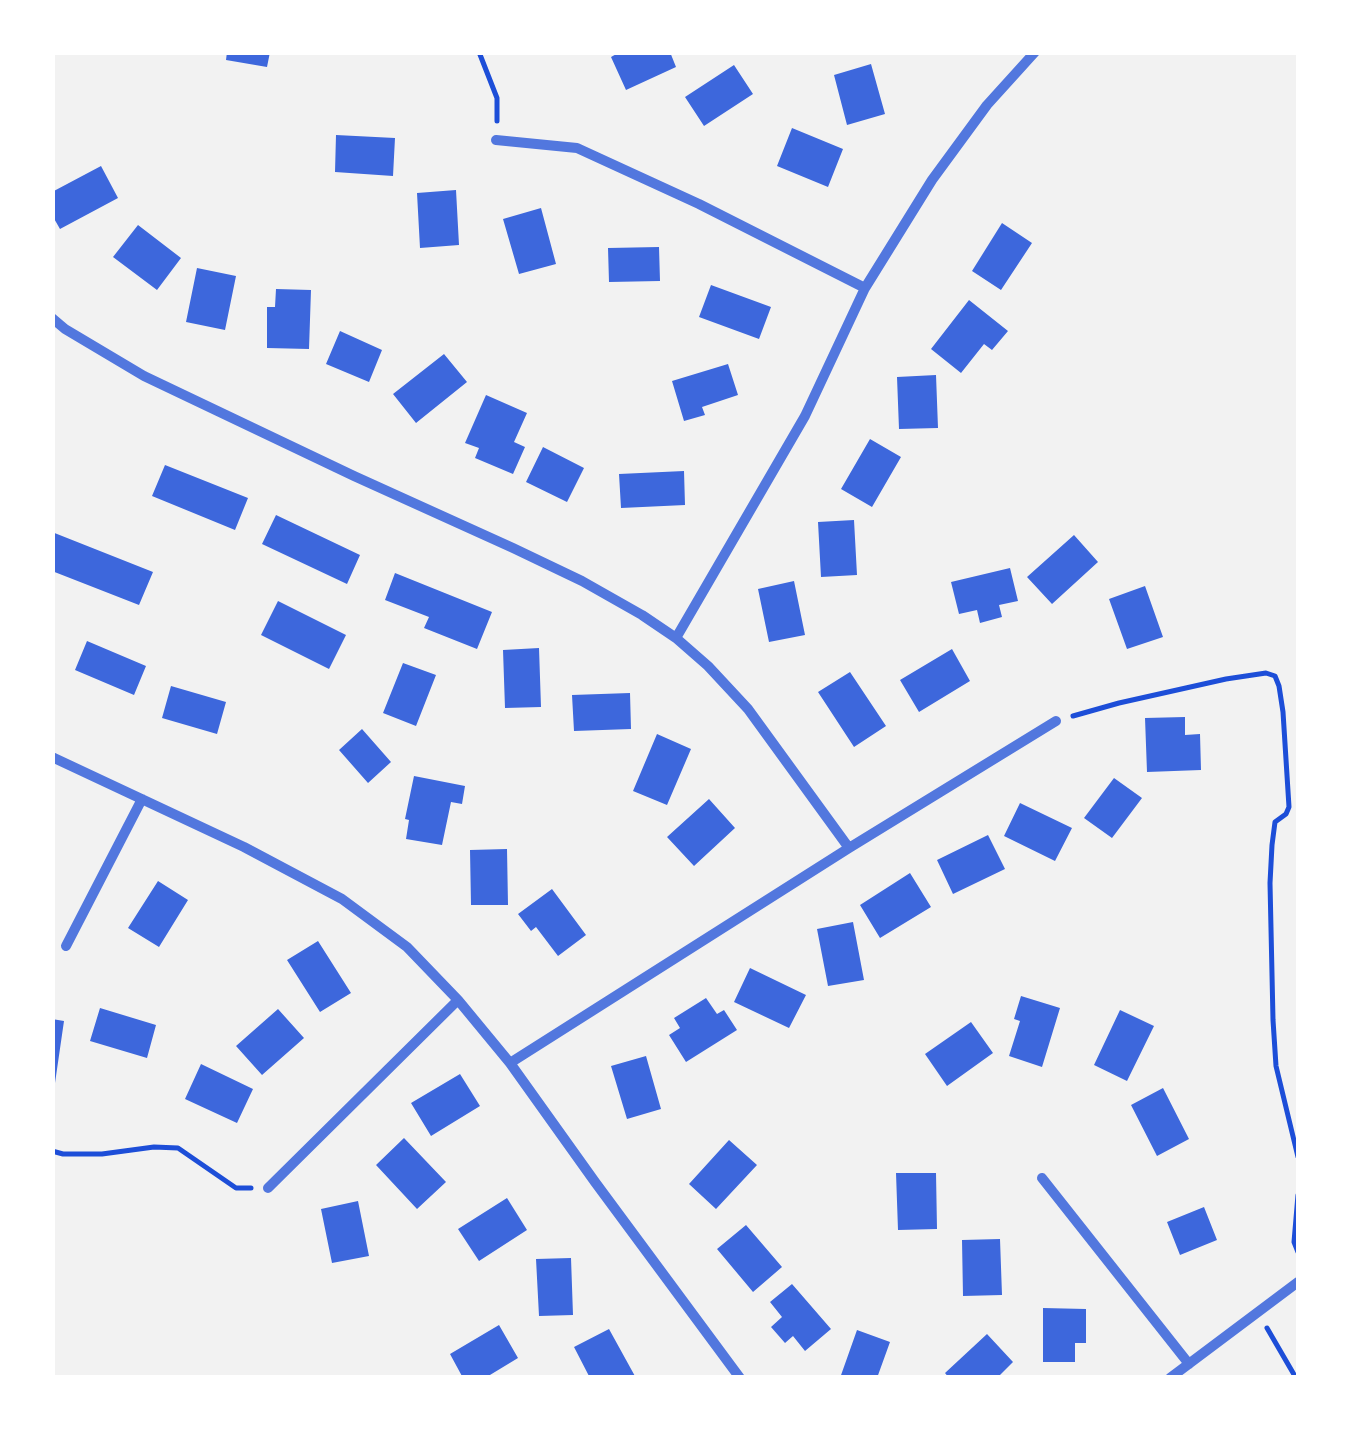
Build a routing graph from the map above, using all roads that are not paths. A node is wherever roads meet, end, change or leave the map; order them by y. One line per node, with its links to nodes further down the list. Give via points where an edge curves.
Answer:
1 (1035, 52): 3 (street, via 943,165)
2 (496, 140): 3 (street, via 577,148)
3 (865, 288): 5 (street, via 805,416)
4 (52, 318): 5 (street, via 144,376 582,581)
5 (676, 638): 9 (street, via 748,709)
6 (1056, 721): 9 (street)
7 (52, 758): 8 (street)
8 (142, 799): 10 (street); 11 (street, via 342,899 407,947)
9 (849, 848): 12 (street)
10 (66, 946)
11 (458, 1000): 12 (street); 14 (street)
12 (510, 1063): 17 (street)
13 (1042, 1178): 16 (street)
14 (268, 1188)
15 (1298, 1282): 16 (street)
16 (1188, 1364): 18 (street)
17 (740, 1378)
18 (1170, 1378)

